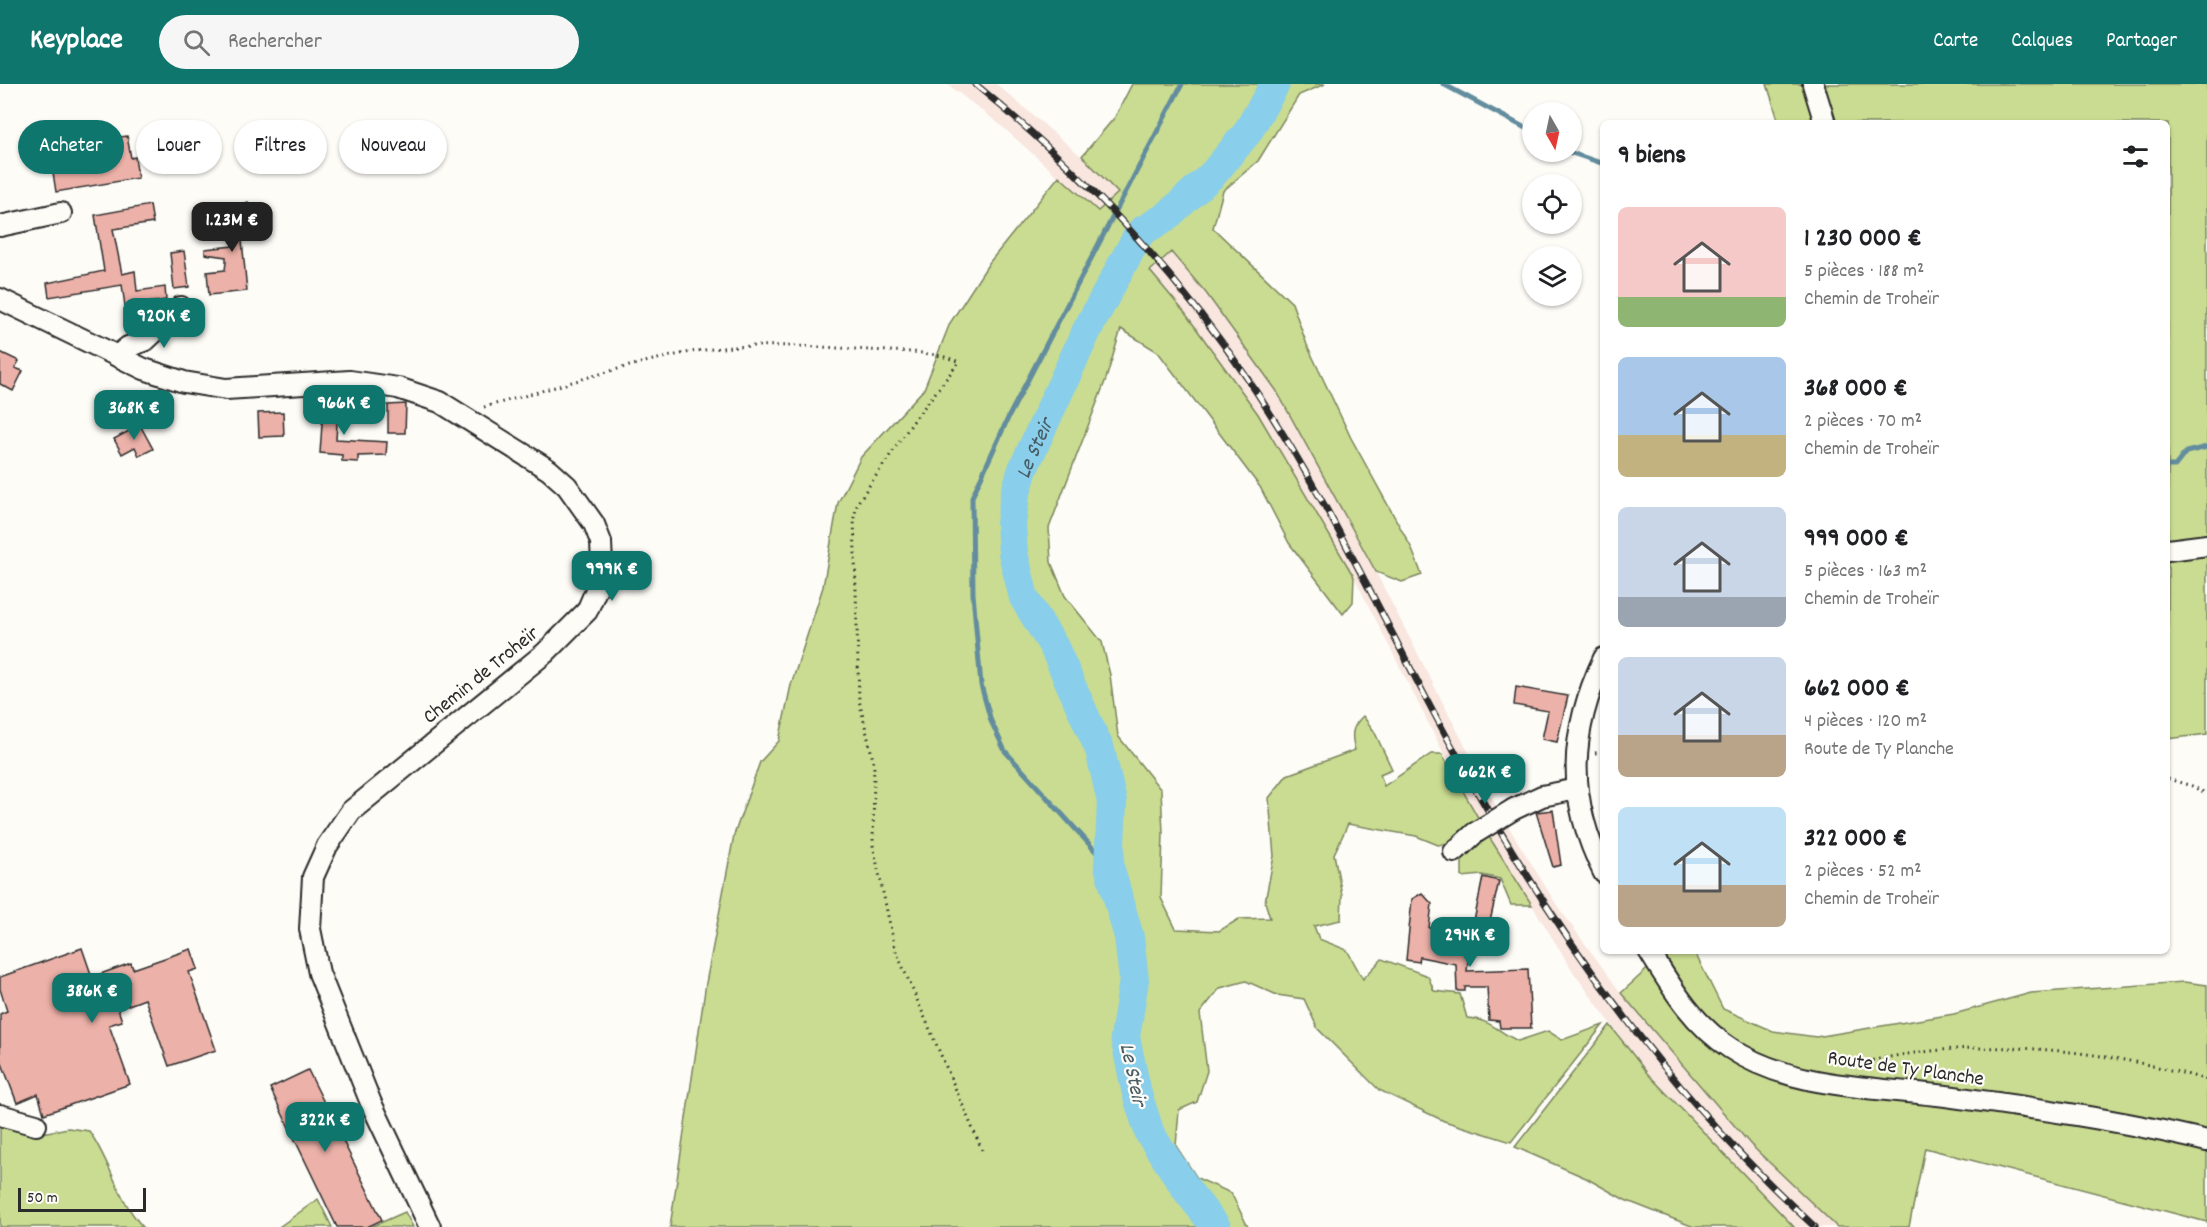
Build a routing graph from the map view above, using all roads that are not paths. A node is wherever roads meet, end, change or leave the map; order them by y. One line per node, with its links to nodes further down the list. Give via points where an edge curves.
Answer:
1 (1813, 84): 2 (street)
2 (1824, 120)
3 (61, 213): 4 (street)
4 (0, 226)
5 (0, 299): 7 (street, Chemin de Troheïr)
6 (182, 306): 7 (street, via 146,340)
7 (117, 356): 18 (street, Chemin de Troheïr, via 184,382 226,389 335,380 374,383 419,395 461,413 549,470 567,486 594,524 603,554 593,599 574,627 351,811 327,846 313,877 310,929 320,973 371,1103)
8 (2207, 545): 9 (street)
9 (2170, 550)
10 (1600, 667): 11 (street, via 1587,695 1578,736)
11 (1577, 789): 12 (street, bridge, via 1542,796 1514,809 1475,832); 13 (street, via 1585,825)
12 (1454, 852)
13 (1600, 863)
14 (1651, 954): 17 (street, Route de Ty Planche, via 1690,1013 1731,1049 1762,1065 1835,1083 2137,1124)
15 (0, 1115): 16 (street)
16 (36, 1125)
17 (2207, 1141)
18 (430, 1227)

